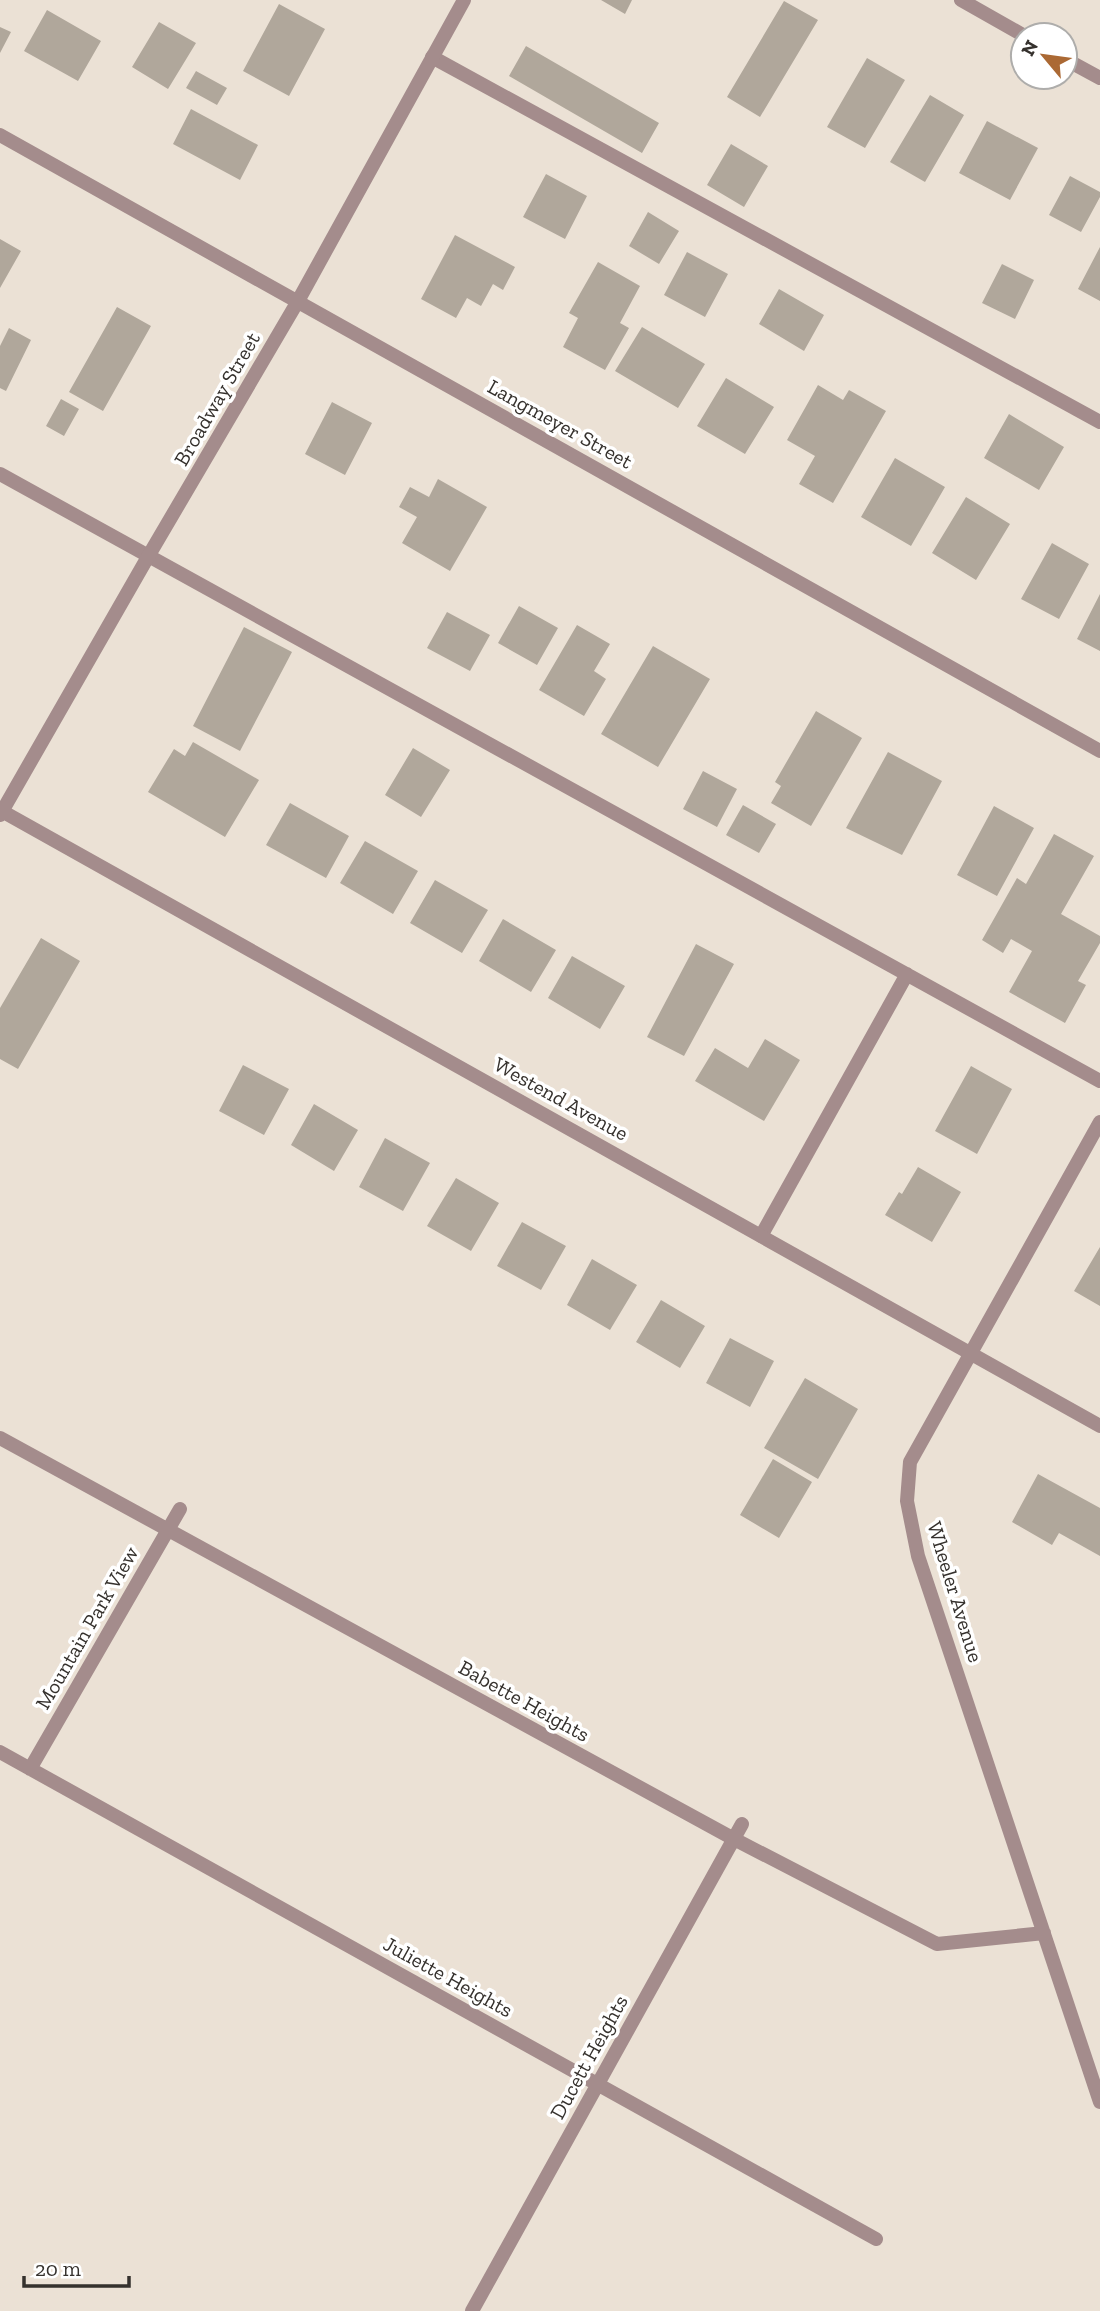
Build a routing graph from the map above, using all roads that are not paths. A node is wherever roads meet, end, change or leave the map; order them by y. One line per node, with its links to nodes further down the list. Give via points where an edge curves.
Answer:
1 (464, 0): 4 (street, Broadway Street)
2 (961, 0): 3 (street)
3 (1009, 27)
4 (432, 57): 8 (street, Broadway Street); 9 (street)
5 (1079, 66): 6 (street)
6 (1100, 78)
7 (0, 135): 8 (street, Langmeyer Street)
8 (298, 301): 11 (street, Broadway Street); 12 (street, Langmeyer Street)
9 (1100, 422)
10 (0, 474): 11 (street)
11 (149, 555): 13 (street, Broadway Street); 14 (street)
12 (1100, 751)
13 (1, 812): 17 (street, Westend Avenue)
14 (907, 974): 15 (street); 17 (street)
15 (1100, 1081)
16 (1100, 1122): 18 (street, Wheeler Avenue)
17 (761, 1236): 18 (street, Westend Avenue)
18 (970, 1353): 19 (street, Westend Avenue); 27 (street, Wheeler Avenue, via 910,1462 907,1501 918,1556)
19 (1100, 1426)
20 (0, 1438): 22 (street, Babette Heights)
21 (180, 1509): 22 (street, Mountain Park View)
22 (169, 1530): 24 (street, Mountain Park View); 26 (street, Babette Heights)
23 (0, 1752): 24 (street, Juliette Heights)
24 (30, 1769): 28 (street, Juliette Heights)
25 (742, 1824): 26 (street, Ducett Heights)
26 (734, 1839): 27 (street, Babette Heights, via 937,1944); 28 (street, Ducett Heights)
27 (1044, 1933): 29 (street, Wheeler Avenue)
28 (598, 2085): 30 (street, Juliette Heights); 31 (street, Ducett Heights)
29 (1100, 2102)
30 (876, 2239)
31 (472, 2311)

